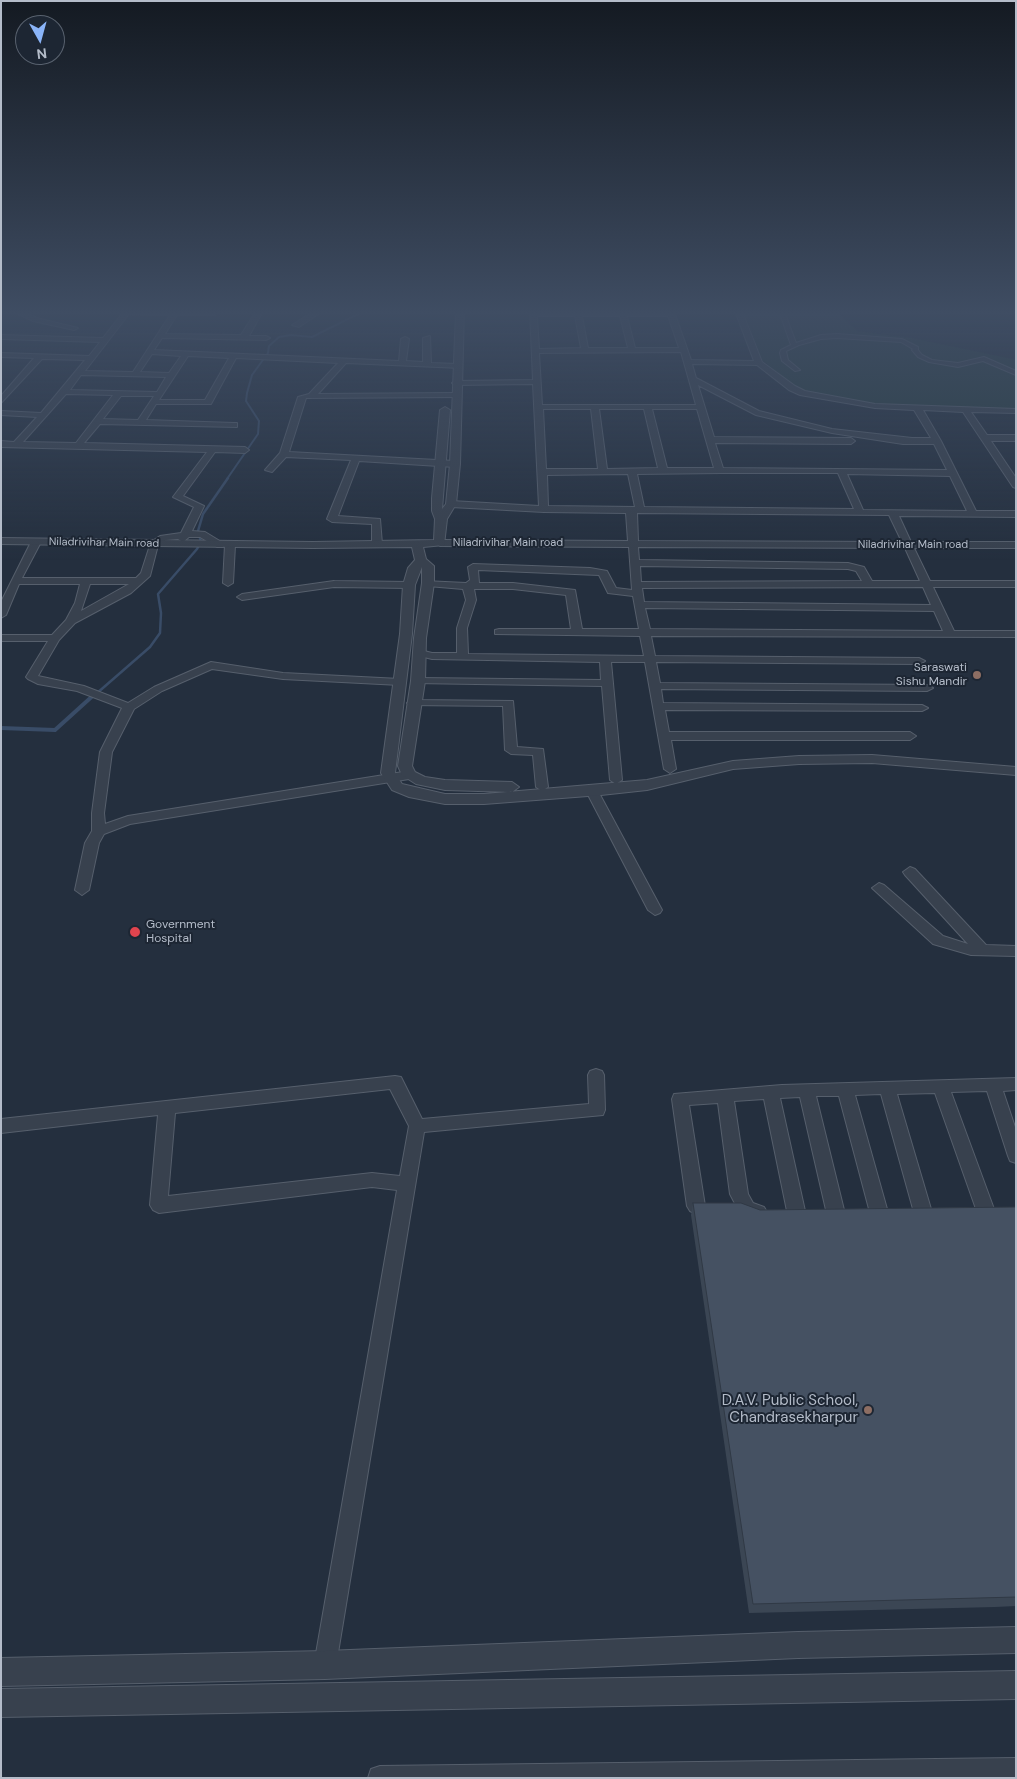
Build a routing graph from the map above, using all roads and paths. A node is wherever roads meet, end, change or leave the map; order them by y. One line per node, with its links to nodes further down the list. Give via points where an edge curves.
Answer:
1 (62, 394): 21 (street)
2 (118, 394): 11 (street); 22 (street)
3 (160, 394): 11 (street)
4 (213, 394): 11 (street, via 208,402)
5 (537, 394): 12 (street)
6 (697, 394): 15 (street)
7 (721, 394): 20 (street)
8 (808, 394): 16 (street, via 847,402)
9 (312, 395): 10 (street); 38 (street, via 302,398)
10 (451, 395): 40 (street); 41 (street)
11 (157, 398): 24 (street)
12 (538, 407): 13 (street); 48 (street)
13 (595, 407): 14 (street); 43 (street)
14 (647, 407): 15 (street); 45 (street)
15 (701, 408): 29 (street)
16 (918, 409): 17 (street); 32 (street)
17 (966, 410): 18 (street); 27 (street)
18 (1016, 411)
19 (1, 413): 21 (street)
20 (756, 413): 23 (street); 31 (street, via 832,431)
21 (41, 415): 34 (street)
22 (98, 421): 24 (street); 35 (street)
23 (761, 422)
24 (140, 423): 25 (street)
25 (234, 425)
26 (765, 431): 30 (street)
27 (984, 438): 28 (street); 50 (street)
28 (1016, 438)
29 (711, 440): 30 (street); 46 (street)
30 (769, 440): 31 (street)
31 (912, 441): 32 (street)
32 (937, 441): 49 (street)
33 (1, 444): 34 (street)
34 (16, 445): 35 (street)
35 (78, 446): 36 (street)
36 (213, 449): 37 (street); 60 (street, via 178,497 199,506)
37 (245, 450)
38 (284, 454): 39 (street); 42 (street)
39 (356, 458): 40 (street); 64 (street, via 332,519 377,521)
40 (441, 463): 41 (street); 58 (street, via 437,511)
41 (456, 464): 51 (street)
42 (268, 470)
43 (603, 471): 44 (street); 48 (street)
44 (632, 471): 45 (street); 53 (street)
45 (663, 471): 46 (street)
46 (719, 471): 47 (street)
47 (841, 471): 49 (street); 54 (street)
48 (542, 472): 52 (street)
49 (952, 473): 56 (street)
50 (1016, 485)
51 (451, 504): 52 (street); 58 (street)
52 (544, 510): 53 (street)
53 (636, 511): 54 (street); 66 (street)
54 (860, 513): 55 (street)
55 (893, 513): 56 (street); 68 (street)
56 (972, 514): 57 (street)
57 (1016, 514)
58 (440, 519): 62 (street)
59 (1, 541): 61 (street, Niladrivihar Main road)
60 (183, 541): 63 (street, Niladrivihar Main road); 67 (street, Niladrivihar Main road); 67 (street, via 202,534)
61 (36, 542): 63 (street, Niladrivihar Main road); 73 (street)
62 (440, 543): 65 (street, Niladrivihar Main road); 66 (street, Niladrivihar Main road)
63 (154, 544): 74 (street, via 146,574)
64 (377, 544): 65 (street, Niladrivihar Main road); 67 (street, Niladrivihar Main road)
65 (417, 544): 70 (street)
66 (634, 544): 68 (street, Niladrivihar Main road); 71 (street)
67 (225, 545): 76 (street)
68 (908, 545): 69 (street, Niladrivihar Main road); 80 (street)
69 (1014, 548)
70 (421, 560): 77 (street, via 428,566); 82 (street, via 414,568)
71 (635, 563): 72 (street); 84 (street)
72 (695, 564): 78 (street); 79 (street, via 848,566 860,570)
73 (15, 581): 75 (street); 88 (street)
74 (138, 581): 75 (street); 89 (street, via 127,591)
75 (86, 582): 89 (street)
76 (228, 583)
77 (428, 583): 83 (street); 97 (street)
78 (701, 584): 79 (street); 84 (street)
79 (868, 584): 80 (street)
80 (927, 584): 81 (street); 87 (street)
81 (1016, 584)
82 (409, 585): 85 (street, via 334,584); 103 (street)
83 (468, 586): 84 (street, via 475,581 473,568 590,571 603,573 612,591); 91 (street, via 513,586 571,592); 98 (street, via 471,600 462,628)
84 (636, 589): 86 (street)
85 (242, 597)
86 (639, 605): 87 (street); 92 (street)
87 (938, 608): 93 (street)
88 (1, 615)
89 (71, 621): 96 (street)
90 (499, 632): 91 (street)
91 (577, 632): 92 (street)
92 (644, 632): 93 (street); 100 (street)
93 (950, 633): 94 (street)
94 (1015, 634)
95 (1, 638): 96 (street)
96 (55, 638): 109 (street, via 32,677)
97 (420, 653): 98 (street); 102 (street)
98 (463, 656): 99 (street)
99 (605, 657): 100 (street); 104 (street)
100 (649, 658): 101 (street); 105 (street)
101 (919, 661)
102 (418, 681): 104 (street); 107 (street)
103 (400, 682): 109 (street, via 283,676 211,665 158,688); 117 (street, via 388,773)
104 (607, 684): 118 (street)
105 (654, 686): 106 (street); 108 (street)
106 (926, 688)
107 (413, 703): 116 (street, via 405,766); 119 (street, via 509,703 511,750 539,752)
108 (658, 706): 110 (street); 111 (street)
109 (129, 707): 121 (street, via 106,752)
110 (922, 708)
111 (664, 736): 112 (street); 114 (street)
112 (910, 736)
113 (1016, 762): 114 (street, via 903,752 783,750 736,754)
114 (670, 769): 118 (street)
115 (1016, 771): 120 (street, via 872,760 799,760 733,765 647,785)
116 (409, 775): 117 (street); 119 (street, via 421,781 445,785)
117 (391, 778): 120 (street, via 398,787 409,792 444,799); 121 (street, via 128,820)
118 (616, 780): 119 (street)
119 (542, 787)
120 (592, 791): 125 (street)
121 (98, 831): 124 (street, via 92,843)
122 (910, 872): 126 (street)
123 (880, 888): 126 (street, via 938,940)
124 (82, 890)
125 (655, 910)
126 (983, 951): 127 (street)
127 (1016, 951)
128 (596, 1075): 139 (street, via 597,1110)
129 (1016, 1084): 130 (street)
130 (993, 1085): 131 (street); 140 (street)
131 (941, 1086): 132 (street); 146 (street, via 993,1209)
132 (888, 1089): 133 (street); 144 (street)
133 (846, 1090): 134 (street); 143 (street)
134 (807, 1091): 135 (street); 143 (street)
135 (771, 1093): 136 (street); 147 (street)
136 (725, 1096): 142 (street, via 680,1099); 147 (street, via 743,1204 747,1210 757,1212)
137 (166, 1107): 138 (street); 139 (street, via 395,1082); 141 (street, via 159,1205 372,1180)
138 (1, 1126)
139 (417, 1126): 141 (street)
140 (1016, 1156)
141 (406, 1184): 149 (street)
142 (696, 1206)
143 (871, 1209): 144 (street); 147 (street)
144 (922, 1209): 145 (street)
145 (940, 1209)
146 (967, 1209)
147 (796, 1211)
148 (1016, 1640): 149 (street, via 798,1645)
149 (325, 1665): 150 (street)
150 (1, 1672)
151 (1016, 1685): 152 (street)
152 (1, 1703)
153 (1009, 1773): 154 (street)
154 (380, 1778)

